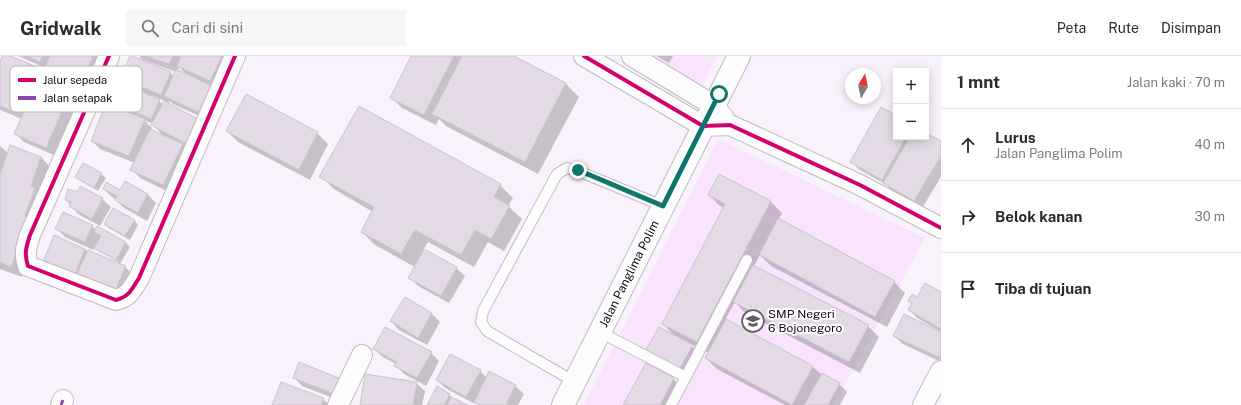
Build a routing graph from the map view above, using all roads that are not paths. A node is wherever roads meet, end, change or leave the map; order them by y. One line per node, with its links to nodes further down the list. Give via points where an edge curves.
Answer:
1 (110, 56): 6 (street)
2 (235, 56): 8 (street, via 139,278 125,297 116,300 28,266 25,258 30,235)
3 (584, 56): 9 (street)
4 (632, 56): 7 (street)
5 (739, 56): 7 (main road, Jalan Panglima Polim)
6 (106, 66)
7 (713, 105): 9 (main road, Jalan Panglima Polim); 10 (street)
8 (85, 112)
9 (703, 126): 10 (street); 11 (main road, Jalan Panglima Polim)
10 (730, 126): 12 (street, via 860,185)
11 (663, 206): 14 (main road, Jalan Panglima Polim); 18 (lane, via 578,170 567,168 557,174 483,311 481,322 487,331)
12 (941, 228)
13 (747, 260): 17 (lane)
14 (600, 332): 17 (lane); 18 (main road, Jalan Panglima Polim)
15 (362, 355): 19 (street)
16 (941, 371): 22 (street)
17 (686, 376): 21 (lane)
18 (575, 382): 20 (main road, Jalan Panglima Polim)
19 (338, 405)
20 (563, 405)
21 (671, 405)
22 (923, 405)

